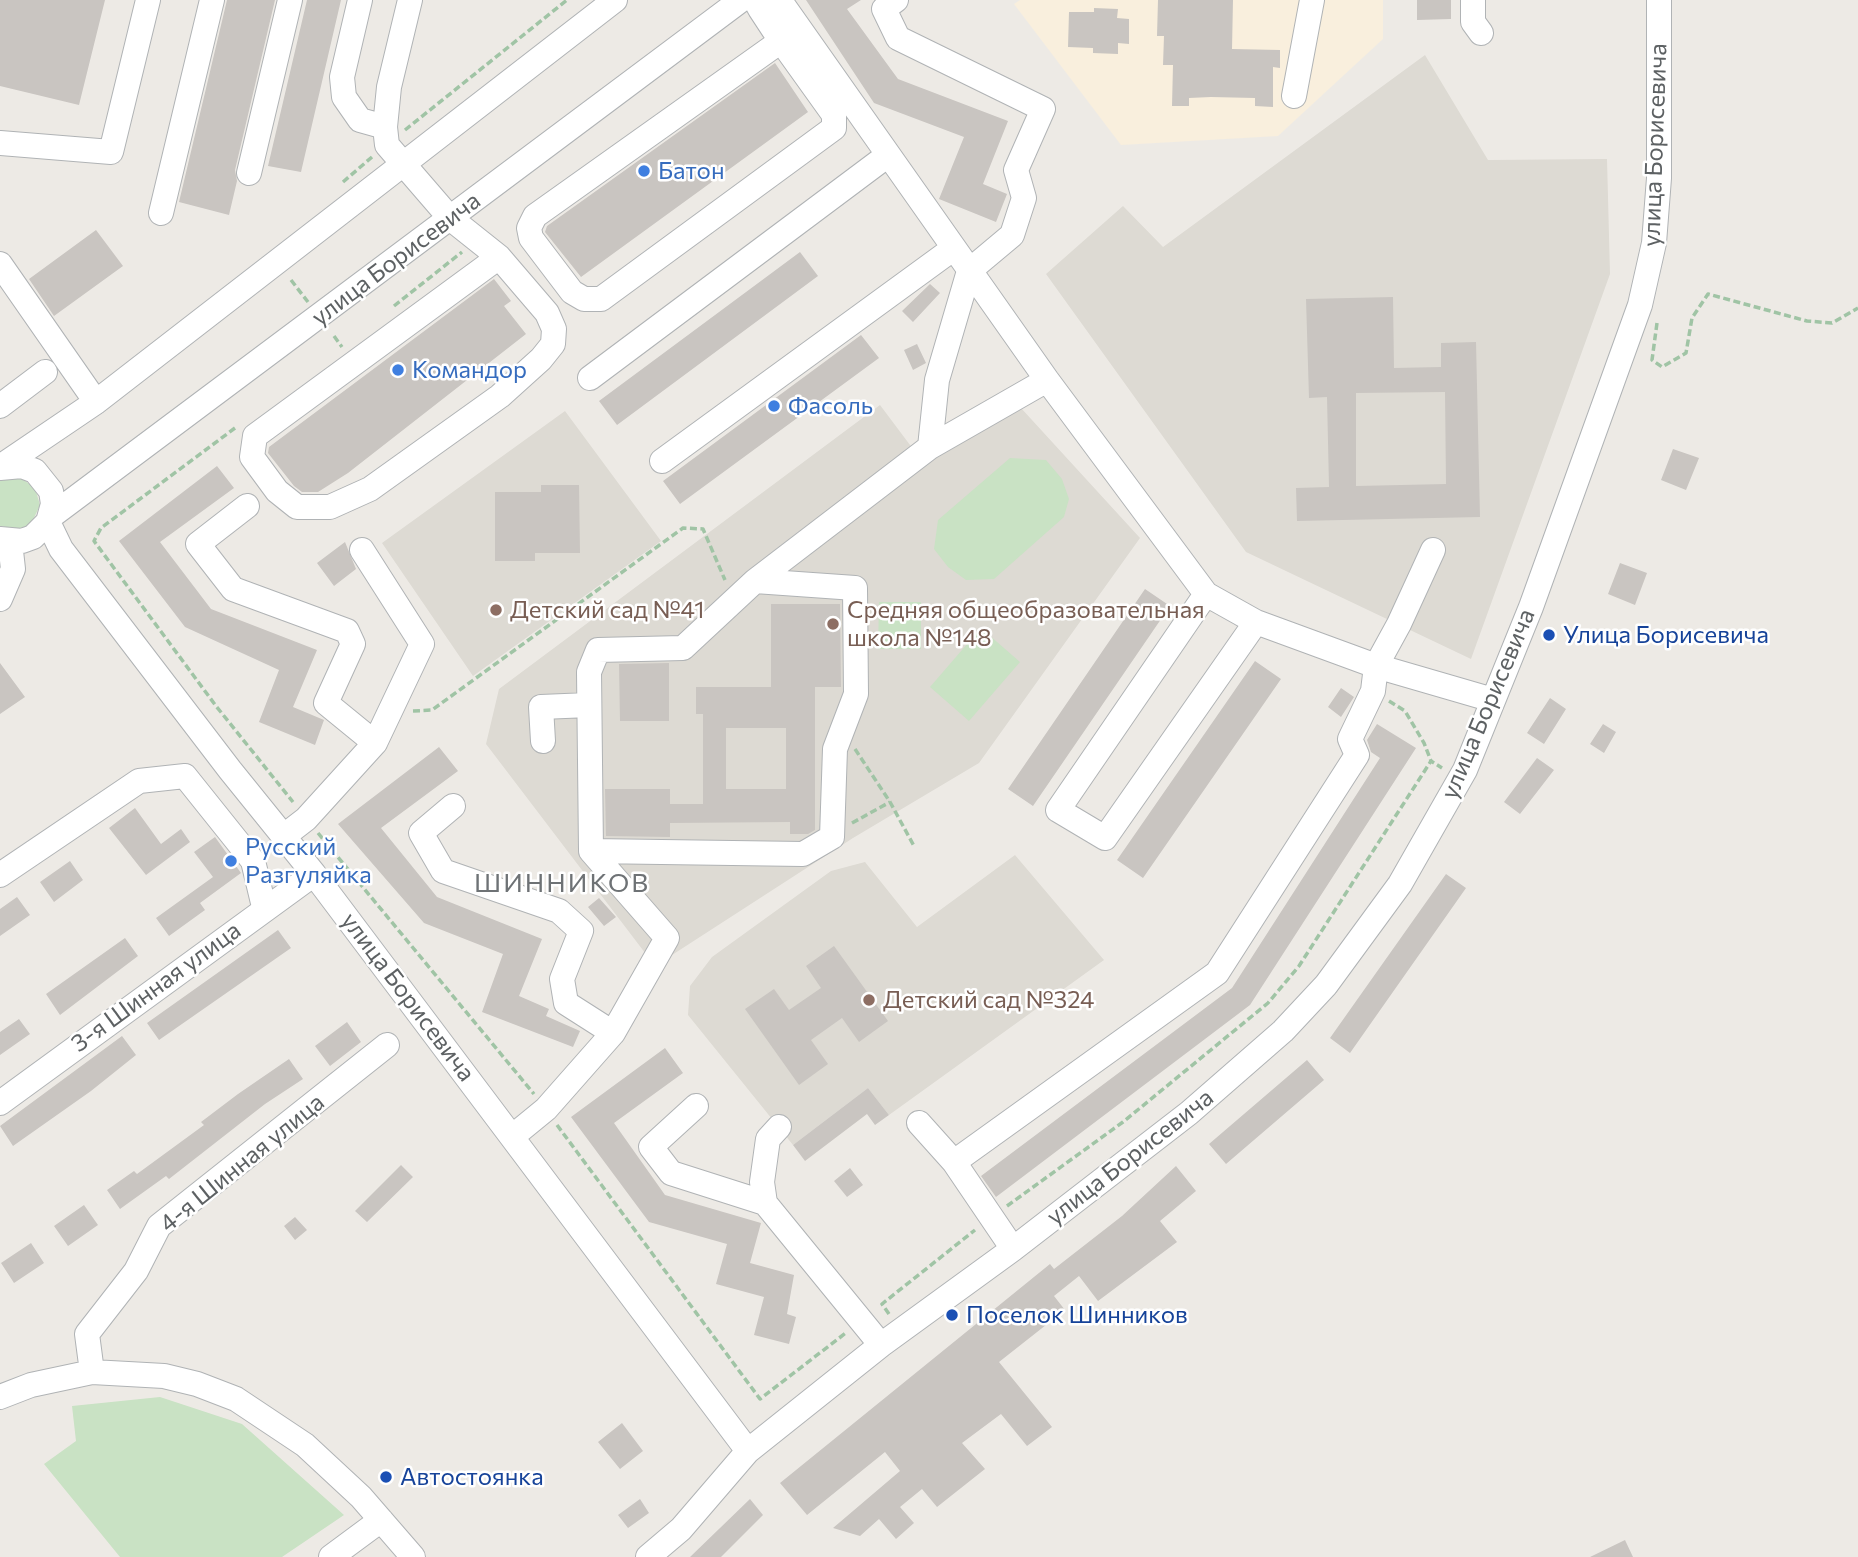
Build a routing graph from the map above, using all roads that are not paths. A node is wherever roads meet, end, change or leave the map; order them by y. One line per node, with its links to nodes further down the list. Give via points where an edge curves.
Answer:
1 (148, 0): 16 (street, via 111,152)
2 (212, 0): 20 (street)
3 (290, 0): 19 (street)
4 (360, 0): 15 (street, via 342,77 344,97 360,120)
5 (410, 0): 15 (street, via 388,87)
6 (615, 0): 18 (street)
7 (895, 0): 25 (street, via 884,9 898,38 1043,109 1016,170 1024,198 1013,235)
8 (1312, 0): 14 (street)
9 (1473, 0): 12 (street, via 1473,22)
10 (1659, 0): 45 (street, улица Борисевича, via 1655,230 1640,305)
11 (752, 3): 13 (street); 17 (street, via 783,5); 21 (street, улица Борисевича)
12 (1481, 33)
13 (781, 41): 13 (street, via 535,216 529,228 531,237 572,292 584,299 601,299 834,128 834,115)
14 (1294, 96)
15 (386, 136): 18 (street)
16 (0, 143)
17 (888, 155): 22 (street); 27 (street)
18 (405, 164): 21 (street); 29 (street)
19 (249, 173)
20 (161, 213)
21 (450, 218): 23 (street); 35 (street, улица Борисевича)
22 (954, 248): 25 (street); 32 (street)
23 (499, 257): 23 (street, via 256,436 252,457 277,491 297,507 330,507 370,489 500,396 541,359 553,344 554,330 547,313)
24 (0, 264): 29 (street)
25 (969, 271): 28 (street); 31 (street, via 937,380)
26 (45, 372): 30 (street)
27 (590, 377)
28 (1046, 380): 31 (street); 41 (street)
29 (96, 402): 33 (street)
30 (0, 406)
31 (930, 447): 40 (street)
32 (662, 461)
33 (0, 468): 35 (street, via 22,466 44,480 53,504)
34 (247, 506): 48 (street, via 198,544 233,589 347,631 354,644 326,703)
35 (49, 519): 36 (street, via 41,531); 37 (street, улица Борисевича)
36 (11, 541): 37 (street); 42 (street, via 13,569)
37 (61, 549): 50 (street, улица Борисевича)
38 (362, 550): 48 (street, via 422,644)
39 (1433, 550): 44 (street)
40 (755, 581): 46 (street, via 683,648 598,650 589,672); 51 (street, via 855,588 856,694 835,749 832,835 803,854)
41 (1206, 594): 43 (street); 43 (street, via 1058,810 1105,838)
42 (0, 598)
43 (1256, 622): 44 (street)
44 (1376, 666): 45 (street); 62 (street, via 1373,691 1350,739 1357,755 1217,973)
45 (1493, 700): 64 (street, улица Борисевича, via 1465,770 1400,884 1326,985 1283,1031 1189,1113)
46 (589, 705): 47 (street, via 541,707); 51 (street)
47 (542, 741)
48 (375, 743): 50 (street, via 306,819)
49 (453, 806): 55 (street, via 421,833 443,871 559,911 581,931 562,979 566,1003)
50 (284, 836): 52 (street, улица Борисевича)
51 (591, 851): 55 (street, via 667,938)
52 (314, 874): 54 (street, 3-я Шинная улица); 61 (street, улица Борисевича)
53 (0, 875): 54 (street, via 139,781 185,775 253,861)
54 (264, 908): 57 (street, 3-я Шинная улица)
55 (612, 1033): 61 (street, via 546,1109)
56 (387, 1045): 66 (street, 4-я Шинная улица, via 159,1226 136,1271 87,1334)
57 (0, 1103)
58 (696, 1106): 63 (street, via 651,1147 671,1173)
59 (919, 1123): 62 (street)
60 (779, 1127): 63 (street, via 768,1139 762,1182)
61 (513, 1136): 68 (street, улица Борисевича)
62 (954, 1162): 64 (street)
63 (765, 1203): 65 (street)
64 (1013, 1249): 65 (street, улица Борисевича)
65 (881, 1346): 68 (street, улица Борисевича)
66 (92, 1372): 67 (street); 69 (street, via 164,1376 236,1399 305,1445)
67 (0, 1397)
68 (748, 1451): 72 (street, улица Борисевича, via 681,1529)
69 (381, 1520): 70 (street); 71 (street)
70 (331, 1557)
71 (413, 1557)
72 (649, 1557)

